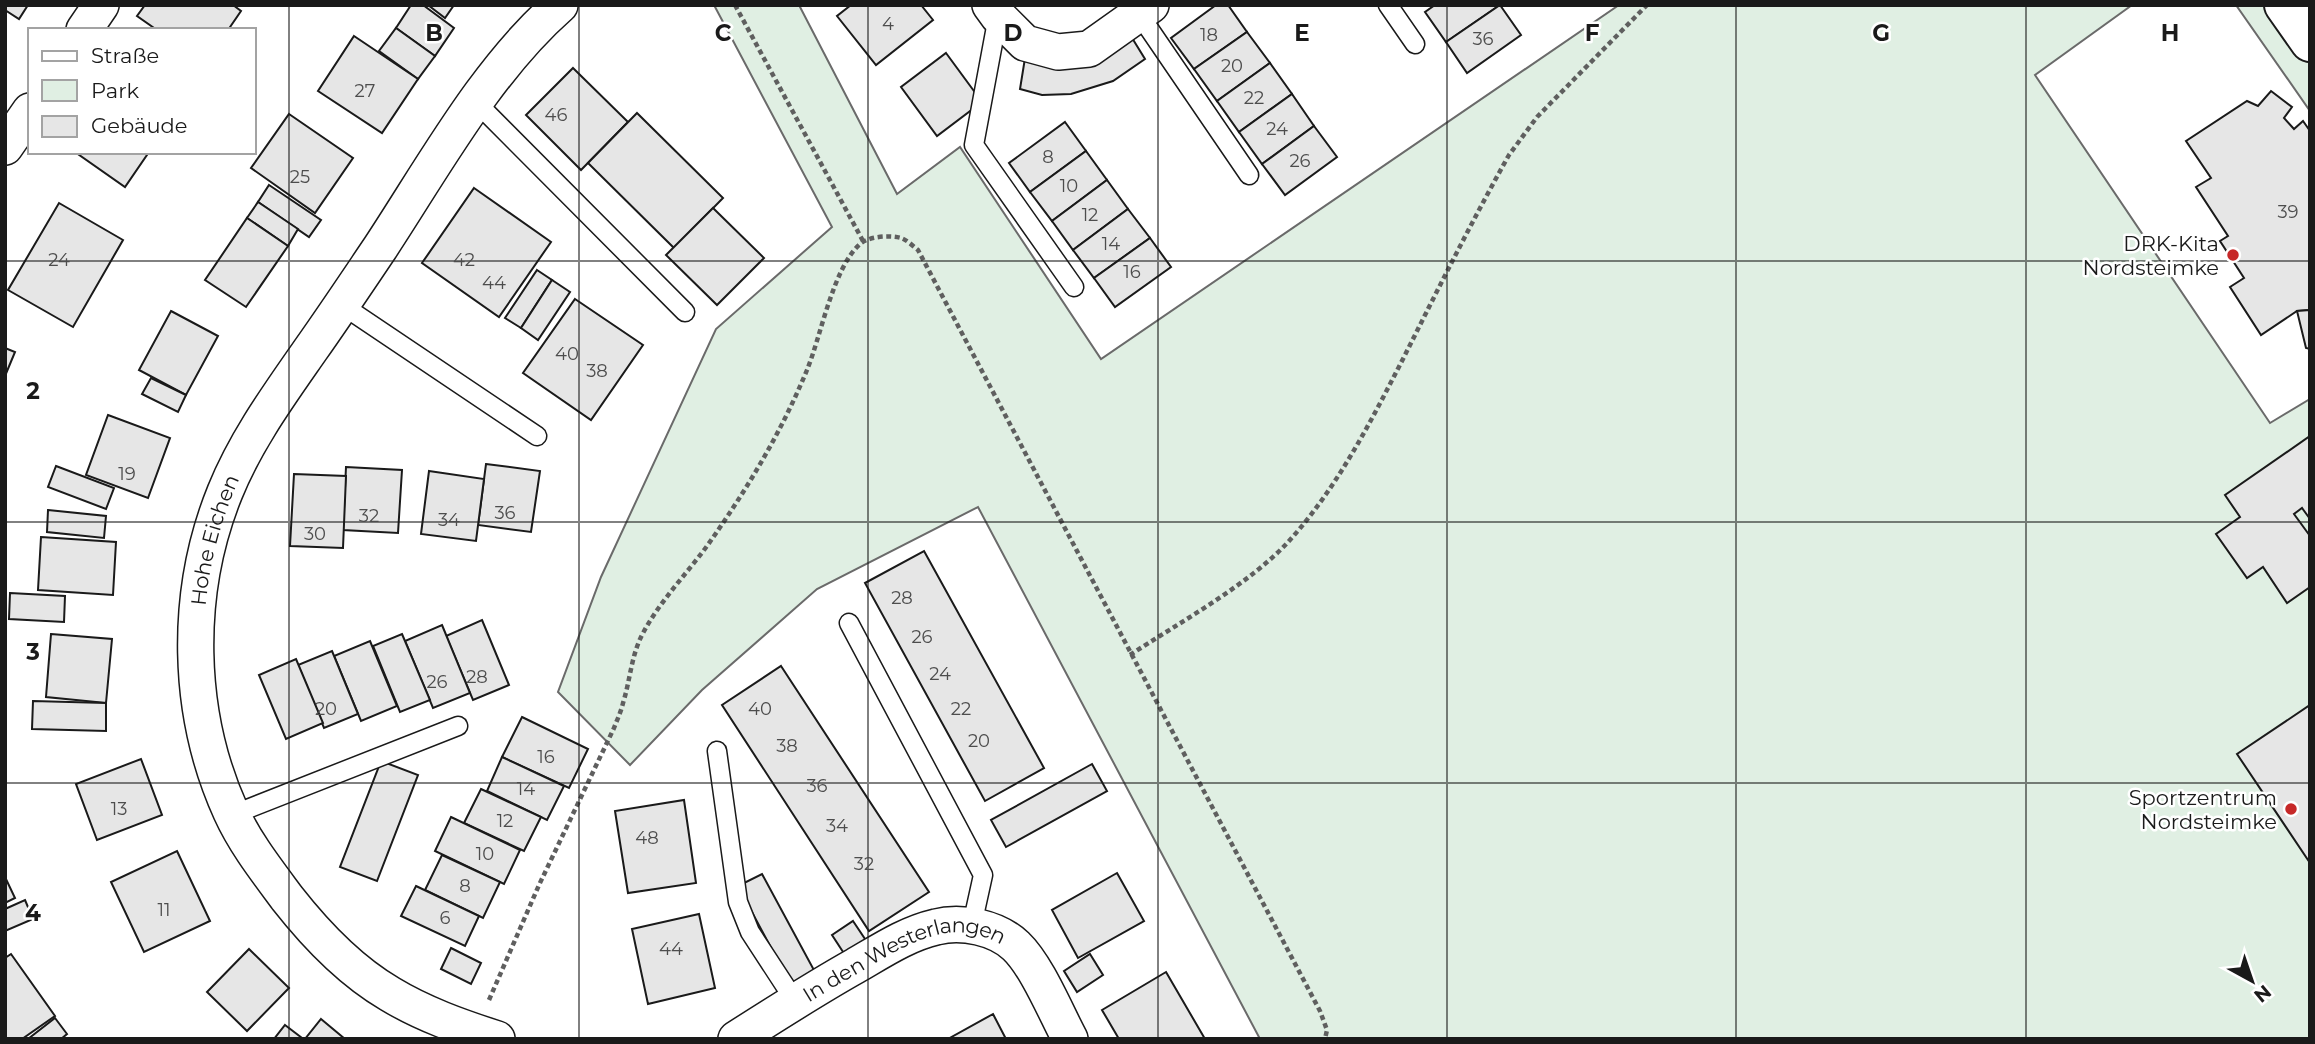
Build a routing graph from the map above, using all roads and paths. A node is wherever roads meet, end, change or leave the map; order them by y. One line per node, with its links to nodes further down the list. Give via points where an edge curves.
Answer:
1 (101, 5): 9 (street)
2 (735, 5): 16 (path)
3 (1388, 5): 11 (lane)
4 (1647, 5): 22 (path, via 1538,117 1509,155 1376,410 1321,502 1288,542 1244,580)
5 (2284, 5): 10 (street)
6 (554, 7): 12 (street, Hohe Eichen)
7 (1145, 9): 8 (street, via 1089,48 1058,52 1026,43); 15 (lane)
8 (994, 11): 17 (lane, via 974,145)
9 (85, 28)
10 (2310, 42)
11 (1415, 44)
12 (476, 102): 18 (street, Hohe Eichen); 19 (lane)
13 (28, 114): 14 (street)
14 (5, 147)
15 (1249, 175)
16 (863, 241): 22 (path, via 903,238 918,250); 28 (path, via 849,257 808,368 775,440 736,504 641,636 614,728 539,885)
17 (1074, 287)
18 (342, 305): 20 (lane); 25 (street, Hohe Eichen, via 246,449 225,492 200,580 195,648 200,708 212,766)
19 (685, 312)
20 (537, 436)
21 (849, 623): 26 (lane, via 982,876)
22 (1130, 655): 31 (path, via 1320,1011 1327,1030)
23 (458, 726): 25 (lane)
24 (717, 751): 27 (lane, via 738,902 750,932)
25 (232, 815): 28 (street, Hohe Eichen, via 295,908 359,974 424,1012)
26 (972, 925): 27 (street, In den Westerlangen, via 938,926 903,938); 30 (street, In den Westerlangen, via 998,933 1017,947)
27 (795, 1001): 29 (street, In den Westerlangen)
28 (486, 1036)
29 (736, 1039)
30 (1070, 1039)
31 (1325, 1039)

